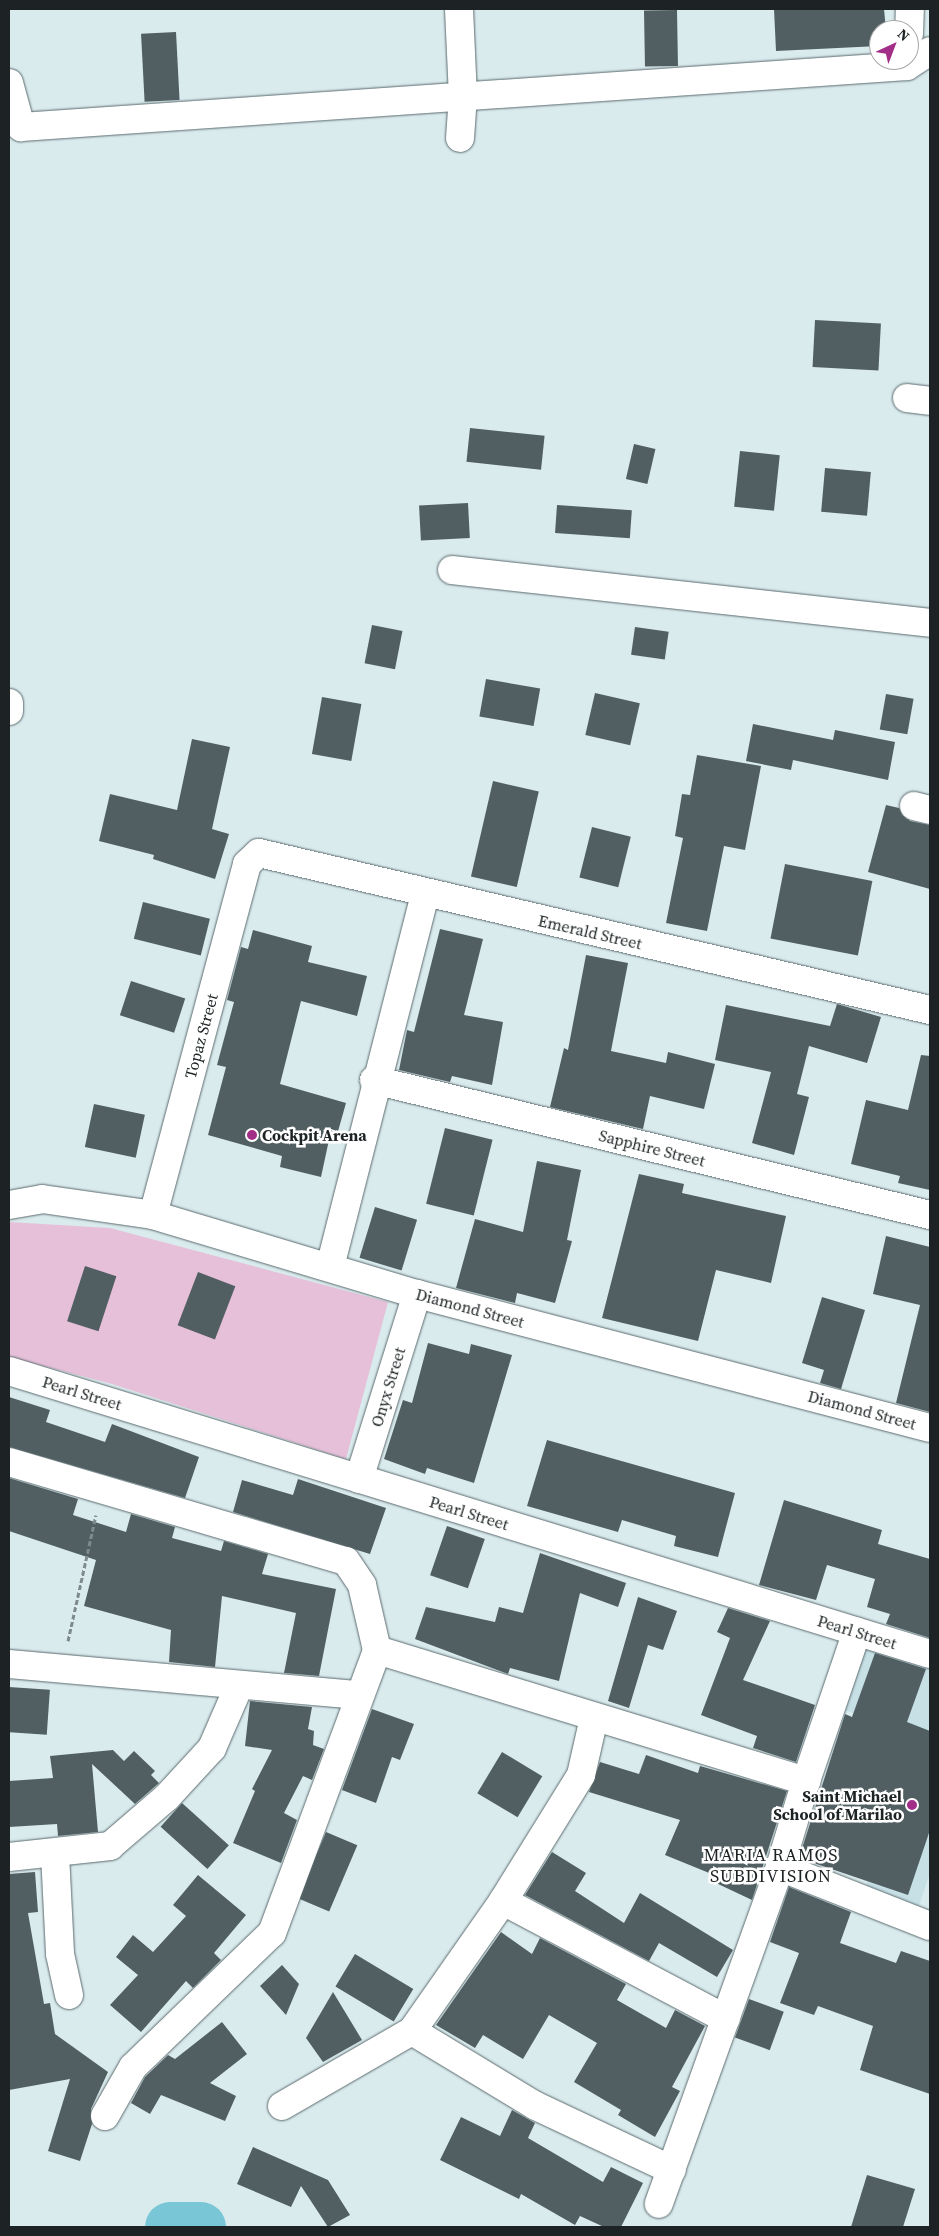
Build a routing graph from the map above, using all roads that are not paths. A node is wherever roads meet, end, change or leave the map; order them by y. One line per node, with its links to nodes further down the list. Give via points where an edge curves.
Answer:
1 (459, 9): 4 (street)
2 (869, 66): 4 (street)
3 (9, 83): 4 (street, via 21,127)
4 (463, 96): 5 (street)
5 (460, 138)
6 (452, 570): 7 (street)
7 (930, 623)
8 (9, 703): 9 (street)
9 (9, 711)
10 (252, 857): 11 (street, Emerald Street, via 268,853); 16 (street, Topaz Street)
11 (425, 894): 12 (street, Emerald Street); 13 (street)
12 (930, 1010)
13 (374, 1080): 15 (street, Sapphire Street); 17 (street)
14 (9, 1205): 16 (street, Diamond Street, via 42,1199)
15 (930, 1215)
16 (153, 1216): 17 (street, Diamond Street)
17 (330, 1267): 18 (street, Diamond Street)
18 (417, 1294): 20 (street, Diamond Street); 22 (street, Onyx Street)
19 (9, 1370): 22 (street, Pearl Street)
20 (930, 1428)
21 (9, 1462): 24 (street, via 346,1561 362,1585)
22 (359, 1479): 23 (street, Pearl Street)
23 (857, 1632): 25 (street, Pearl Street); 30 (street)
24 (377, 1650): 28 (street); 29 (street)
25 (930, 1654)
26 (9, 1664): 27 (street, via 62,1666)
27 (239, 1686): 28 (street); 31 (street, via 212,1748 167,1797 110,1846)
28 (356, 1695): 40 (street, via 272,1932 133,2067)
29 (594, 1718): 30 (street); 34 (street, via 581,1775)
30 (806, 1781): 33 (street)
31 (55, 1854): 32 (street); 36 (street, via 60,1954)
32 (9, 1857)
33 (780, 1867): 35 (street); 37 (street)
34 (503, 1901): 37 (street); 38 (street)
35 (930, 1926)
36 (70, 1995)
37 (726, 2019): 41 (street)
38 (412, 2031): 39 (street); 41 (street, via 536,2106)
39 (282, 2106)
40 (105, 2116)
41 (672, 2170): 42 (street)
42 (659, 2204)

